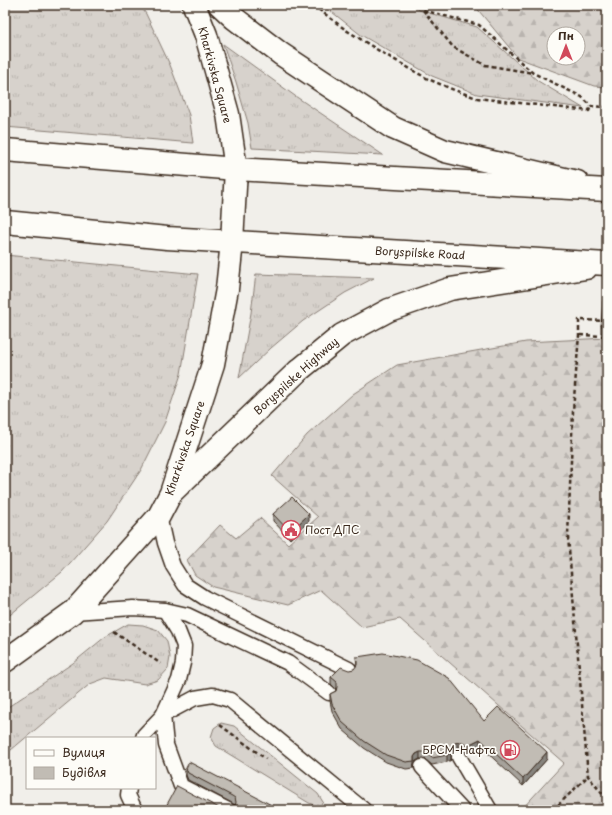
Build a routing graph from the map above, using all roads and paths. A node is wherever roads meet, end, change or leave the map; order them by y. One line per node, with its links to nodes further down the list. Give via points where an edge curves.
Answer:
1 (194, 5): 10 (main road, Kharkivska Square, via 206,35 228,114)
2 (220, 5): 11 (main road, via 281,54 393,128 445,151)
3 (313, 5): 7 (path, via 381,52 428,79 454,90 478,98 589,111)
4 (419, 5): 5 (path)
5 (423, 10): 6 (path, via 479,25); 6 (path, via 453,47 478,62)
6 (533, 73): 7 (path, via 582,97)
7 (591, 106): 8 (path)
8 (607, 107)
9 (5, 150): 10 (main road)
10 (236, 169): 11 (main road); 13 (main road, Kharkivska Square)
11 (607, 190)
12 (5, 222): 13 (main road)
13 (232, 242): 14 (main road, Boryspilske Road); 18 (main road, Kharkivska Square, via 228,290 213,364)
14 (607, 264): 18 (main road, Boryspilske Highway, via 450,289 389,310 342,335 298,371)
15 (607, 321): 16 (path, via 578,320)
16 (579, 335): 17 (path); 31 (path, via 568,537)
17 (607, 336)
18 (171, 493): 19 (main road, Kharkivska Square)
19 (159, 516): 21 (main road, Kharkivska Square); 25 (lane, via 173,566 185,585 205,598)
20 (165, 610): 21 (lane, via 133,608); 26 (lane, via 187,615 288,663); 27 (lane, via 184,646 179,680)
21 (73, 612): 23 (main road, Kharkivska Square)
22 (109, 628): 24 (path)
23 (5, 661)
24 (161, 664)
25 (349, 668)
26 (329, 693)
27 (163, 715): 28 (lane); 35 (lane, via 166,745 181,786); 36 (lane, via 195,698 213,695 230,700)
28 (143, 737)
29 (459, 757): 38 (lane)
30 (422, 767): 37 (lane)
31 (588, 776): 33 (path); 39 (path)
32 (129, 789): 34 (lane, via 128,795)
33 (607, 800)
34 (134, 810)
35 (228, 810)
36 (364, 810)
37 (462, 810)
38 (490, 810)
39 (553, 810)

